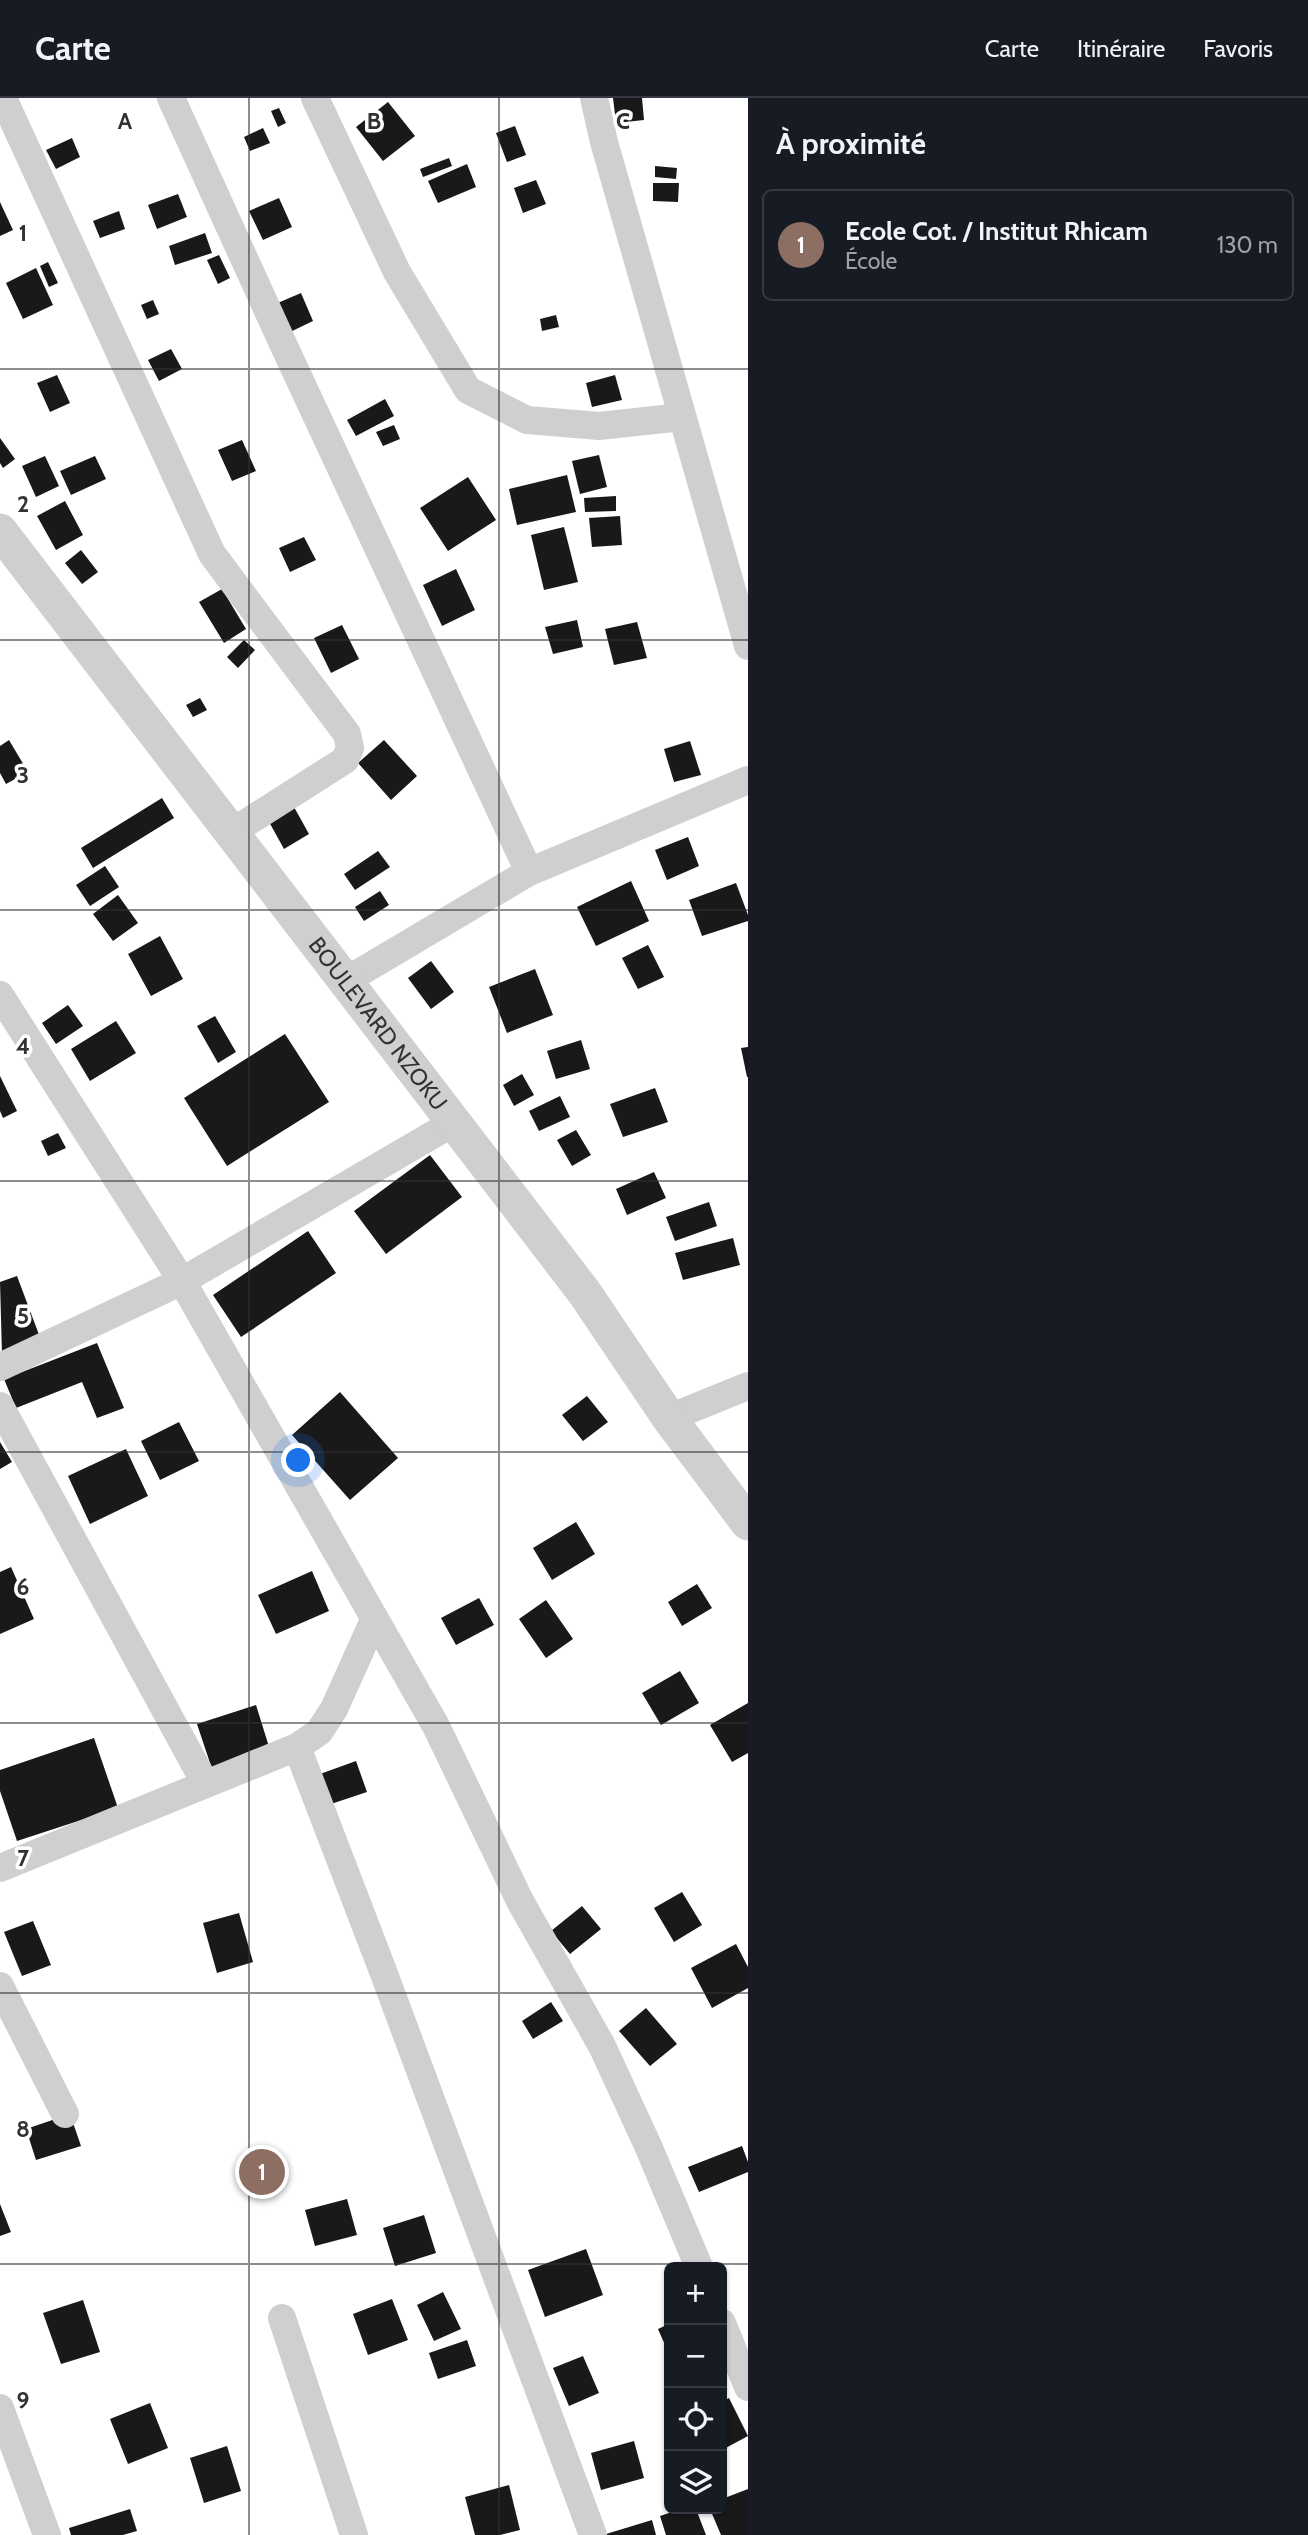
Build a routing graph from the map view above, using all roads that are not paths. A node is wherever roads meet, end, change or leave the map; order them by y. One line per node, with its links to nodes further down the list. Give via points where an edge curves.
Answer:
1 (3, 98): 9 (street, via 212,554 347,734 350,748 345,760)
2 (171, 98): 10 (street)
3 (316, 98): 5 (street, via 397,272 468,390 527,420 598,426)
4 (594, 98): 5 (street)
5 (682, 417): 7 (street)
6 (0, 531): 9 (street, BOULEVARD NZOKU)
7 (748, 646)
8 (748, 780): 10 (street)
9 (232, 832): 11 (street, BOULEVARD NZOKU)
10 (529, 872): 11 (street)
11 (346, 980): 13 (street, BOULEVARD NZOKU)
12 (0, 995): 14 (street)
13 (453, 1123): 14 (street); 18 (street, BOULEVARD NZOKU, via 584,1292)
14 (182, 1281): 15 (street); 20 (street)
15 (0, 1367)
16 (748, 1386): 18 (street)
17 (0, 1406): 22 (street)
18 (669, 1418): 19 (street, BOULEVARD NZOKU)
19 (748, 1523)
20 (374, 1619): 21 (street, via 334,1709 319,1732); 26 (street, via 436,1726 520,1901 602,2046)
21 (297, 1747): 22 (street); 33 (street)
22 (205, 1783): 23 (street)
23 (0, 1868)
24 (0, 1986): 25 (street)
25 (65, 2113)
26 (697, 2262)
27 (282, 2318): 32 (street)
28 (723, 2325): 29 (street)
29 (748, 2387)
30 (0, 2408): 31 (street)
31 (47, 2535)
32 (354, 2535)
33 (593, 2535)

